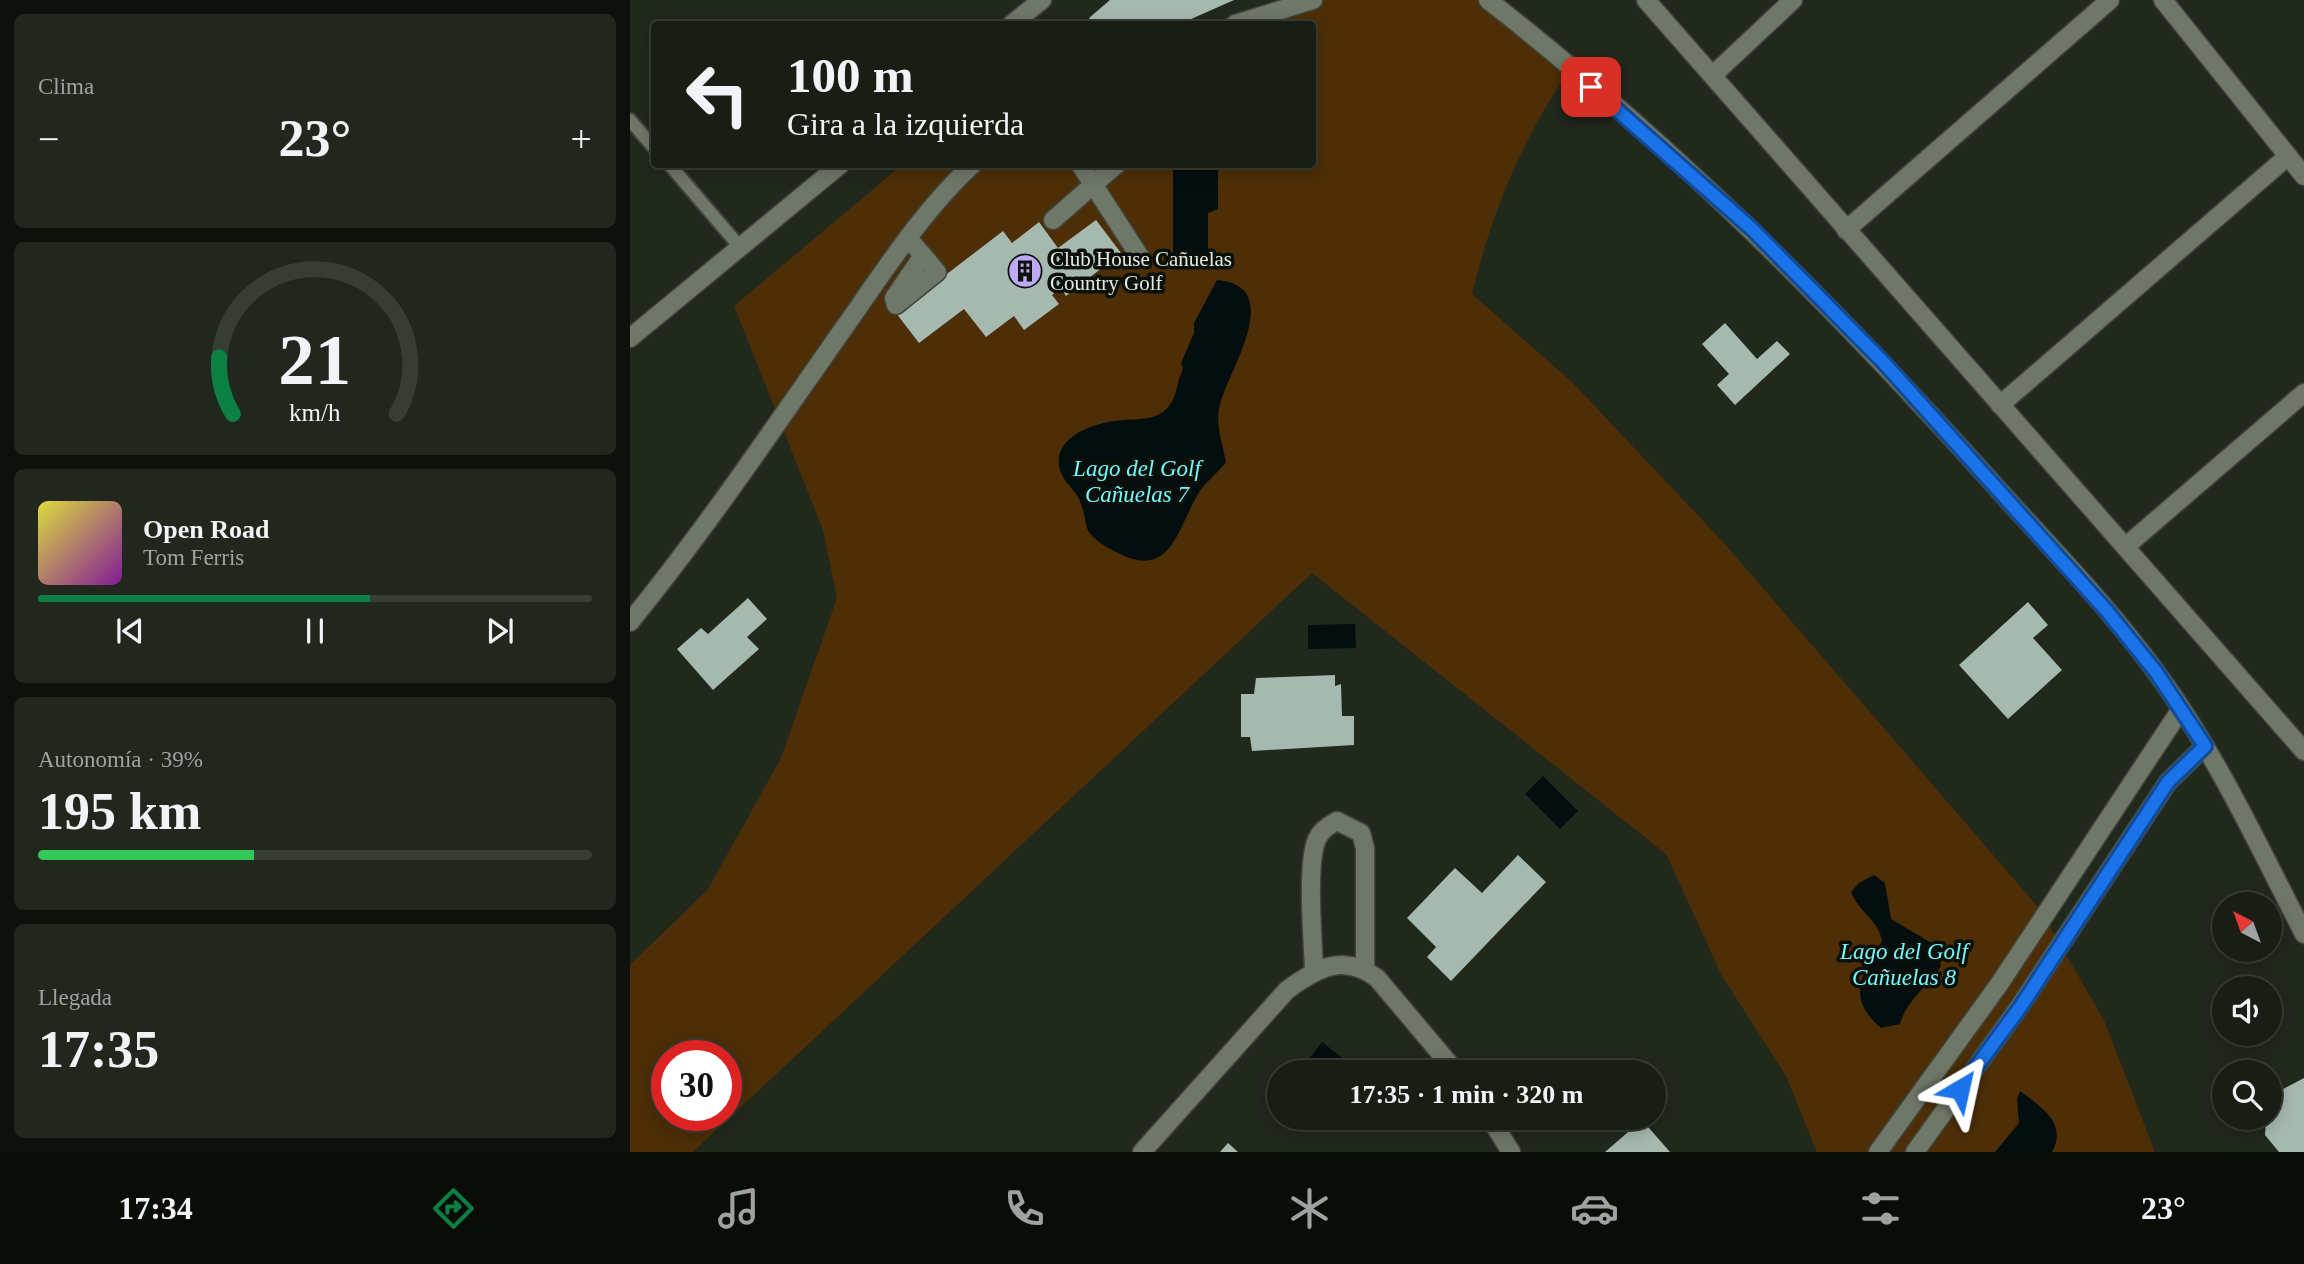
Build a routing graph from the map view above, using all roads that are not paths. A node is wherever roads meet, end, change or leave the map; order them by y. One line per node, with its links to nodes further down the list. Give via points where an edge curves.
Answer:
1 (1042, 0): 8 (street)
2 (1313, 0): 9 (street)
3 (1489, 0): 32 (street, via 1752,229 1884,363 2106,610)
4 (1646, 0): 10 (street)
5 (1793, 0): 10 (street)
6 (2110, 0): 22 (street)
7 (2163, 0): 13 (street)
8 (1016, 21)
9 (1244, 21)
10 (1713, 75): 22 (street)
11 (630, 120): 12 (lane)
12 (651, 144)
13 (2288, 156): 19 (street); 29 (street)
14 (671, 168): 24 (lane)
15 (836, 168): 24 (street)
16 (969, 168): 23 (street)
17 (1083, 168): 20 (street)
18 (1112, 168): 20 (street)
19 (2304, 176)
20 (1093, 184): 21 (street); 26 (street)
21 (1053, 220)
22 (1846, 230): 29 (street)
23 (908, 238): 25 (street); 31 (street)
24 (740, 247): 27 (street)
25 (922, 257)
26 (1140, 257)
27 (630, 338)
28 (2304, 393): 30 (street)
29 (2000, 405): 30 (street)
30 (2125, 547): 34 (street)
31 (630, 622)
32 (2181, 709): 33 (street); 42 (street, via 2000,983)
33 (2205, 746): 35 (street); 43 (street, via 2168,782 2021,1006)
34 (2304, 751)
35 (2304, 934)
36 (1365, 969): 37 (street, via 1331,965); 37 (street, via 1365,848 1361,833 1337,821 1317,839 1312,861); 38 (street)
37 (1314, 970): 40 (street, via 1287,990)
38 (1446, 1060)
39 (1497, 1130): 41 (street)
40 (1142, 1152)
41 (1511, 1152)
42 (1878, 1152)
43 (1915, 1152)

